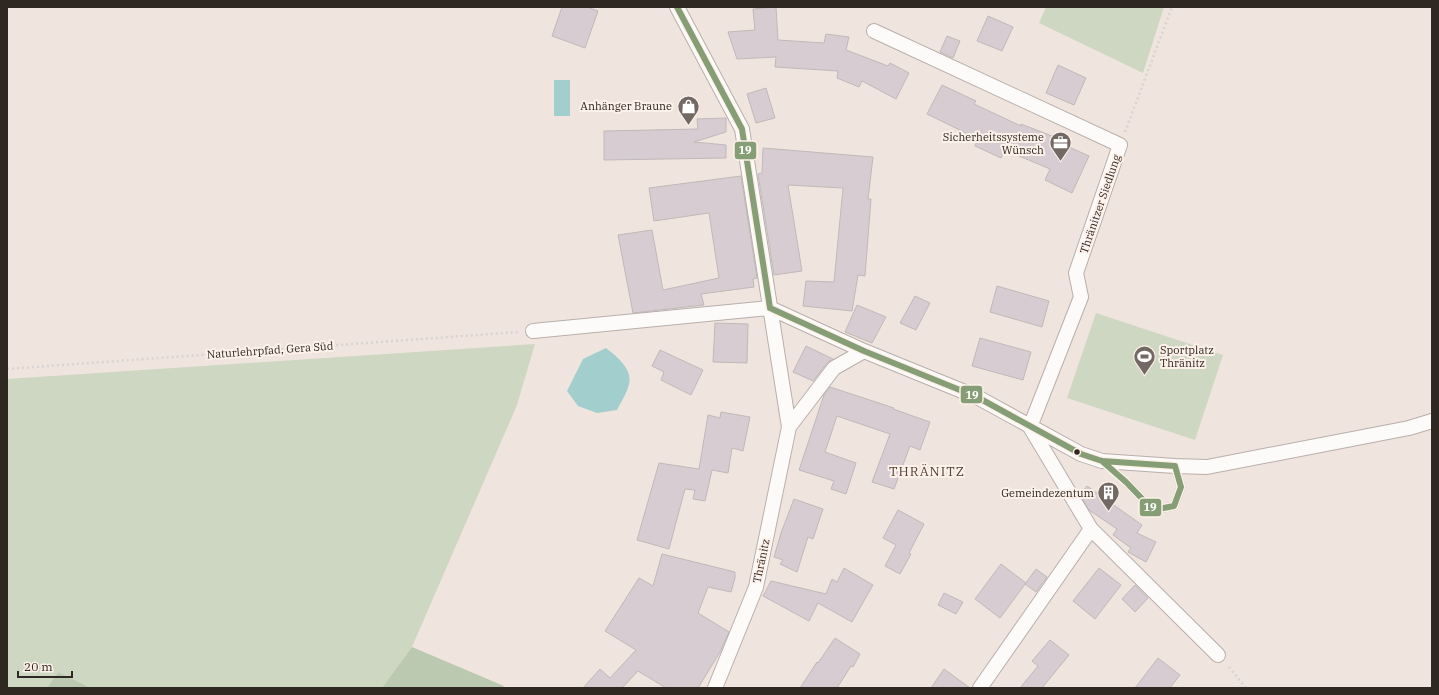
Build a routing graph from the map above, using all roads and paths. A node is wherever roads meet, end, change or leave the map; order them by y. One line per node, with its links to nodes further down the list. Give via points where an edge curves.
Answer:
1 (677, 7): 5 (street, Thränitz, via 742,129)
2 (1172, 7): 4 (path)
3 (874, 31): 4 (street, Thränitzer Siedlung)
4 (1120, 145): 11 (street, Thränitzer Siedlung, via 1076,273 1081,297)
5 (770, 308): 6 (street); 7 (street); 10 (street, Thränitz)
6 (533, 331): 8 (path, Naturlehrpfad, Gera Süd)
7 (864, 351): 10 (street, Thränitz, via 834,368); 11 (street, via 977,397)
8 (7, 369)
9 (1432, 421): 13 (street, via 1409,428 1208,467)
10 (789, 427): 16 (street, Thränitz, via 756,587)
11 (1030, 427): 12 (street, via 1080,454); 14 (street)
12 (1102, 461): 13 (street); 13 (lane, via 1154,510 1174,506 1181,487)
13 (1175, 466)
14 (1091, 529): 15 (street); 17 (street)
15 (1218, 655): 18 (path)
16 (714, 688)
17 (980, 688)
18 (1246, 688)

